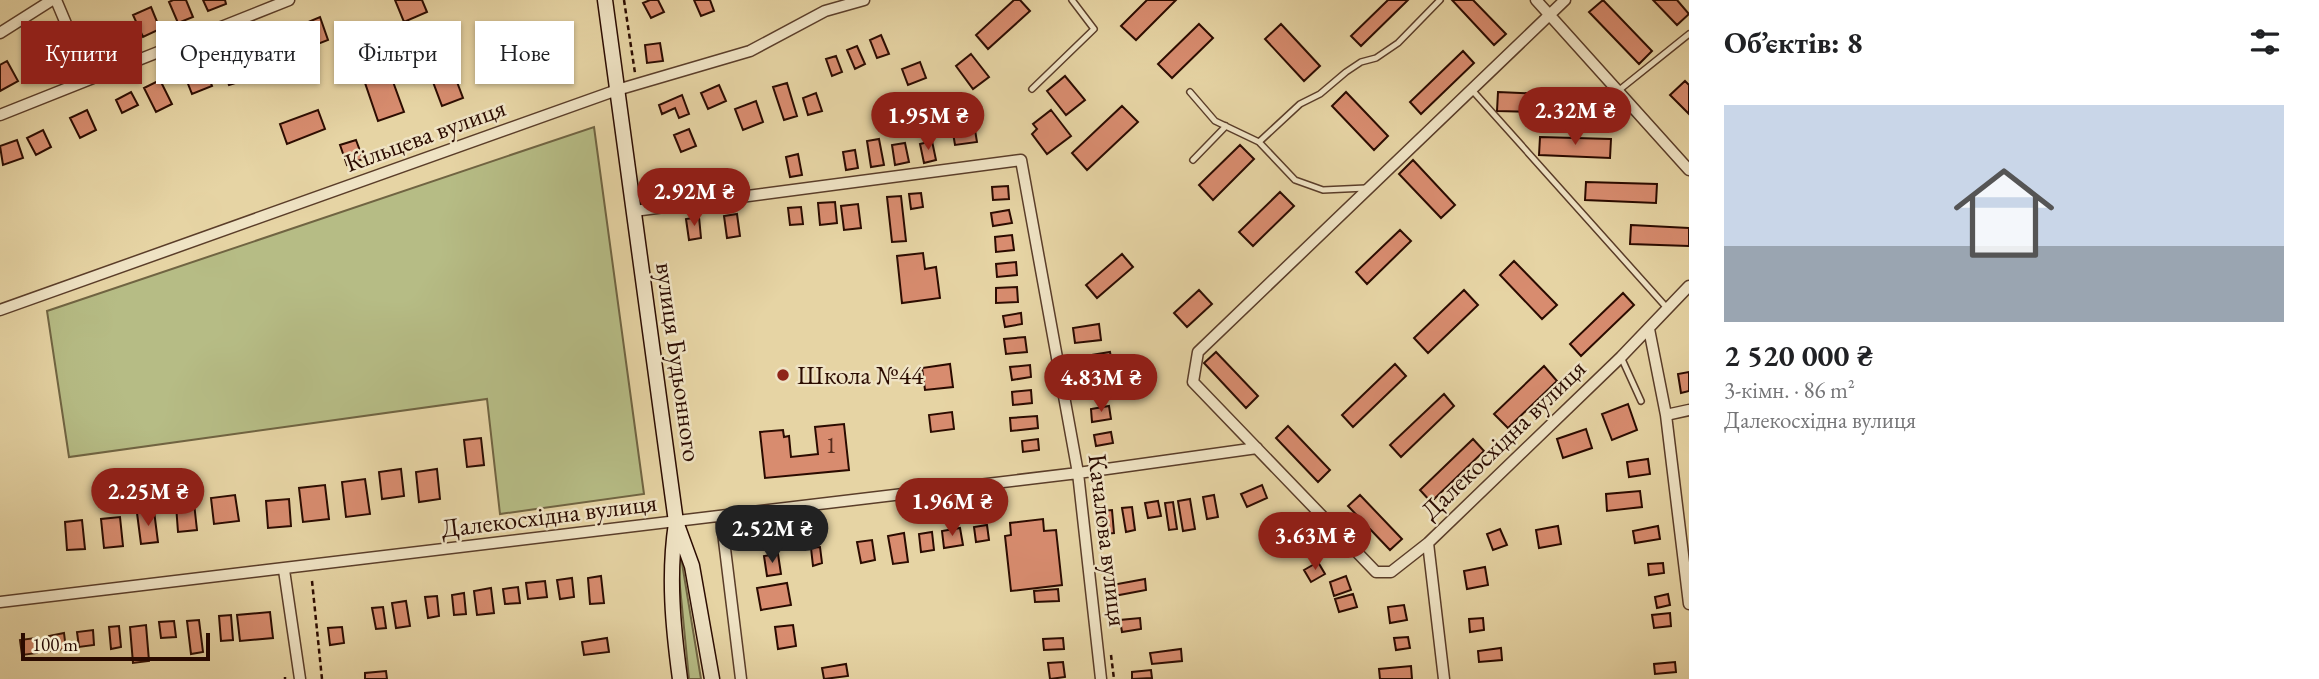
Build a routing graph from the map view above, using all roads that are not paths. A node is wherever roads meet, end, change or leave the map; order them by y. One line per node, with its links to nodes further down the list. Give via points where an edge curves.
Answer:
1 (54, 0): 11 (street); 12 (street)
2 (289, 0): 14 (street)
3 (605, 0): 17 (main road, вулиця Будьонного)
4 (864, 0): 9 (street, Кільцева вулиця)
5 (1072, 0): 16 (lane, via 1094,29)
6 (1440, 0): 23 (lane, via 1398,43 1300,104)
7 (1536, 0): 10 (street)
8 (1565, 0): 10 (street)
9 (823, 5): 17 (street, Кільцева вулиця, via 750,51)
10 (1550, 15): 18 (street); 19 (street)
11 (63, 21)
12 (0, 33)
13 (1689, 34): 19 (lane)
14 (142, 57)
15 (75, 84): 21 (street)
16 (1032, 89)
17 (617, 90): 27 (main road, вулиця Будьонного); 30 (street, Кільцева вулиця)
18 (1472, 90): 26 (street); 29 (lane)
19 (1618, 91): 25 (street)
20 (1190, 92): 22 (lane, via 1215,121)
21 (0, 115)
22 (1226, 126): 23 (lane); 24 (lane)
23 (1258, 142): 26 (lane, via 1295,180 1323,190)
24 (1193, 160)
25 (1689, 170)
26 (1369, 188): 36 (street, via 1198,352 1193,382)
27 (634, 211): 37 (street, Качалова вулиця, via 1021,160); 39 (main road, вулиця Будьонного)
28 (1689, 286): 29 (street, Далекосхідна вулиця)
29 (1667, 308): 31 (street, Далекосхідна вулиця)
30 (0, 310)
31 (1649, 329): 32 (street, Далекосхідна вулиця); 35 (street)
32 (1621, 357): 33 (lane); 40 (street, Далекосхідна вулиця)
33 (1641, 401)
34 (1689, 410): 35 (street)
35 (1665, 415): 43 (street)
36 (1256, 448): 37 (street, Далекосхідна вулиця); 40 (street, Далекосхідна вулиця, via 1376,572 1391,572)
37 (1078, 473): 38 (street, Далекосхідна вулиця); 48 (street, Качалова вулиця)
38 (721, 516): 39 (street, Далекосхідна вулиця); 47 (street)
39 (676, 522): 41 (street, Далекосхідна вулиця); 45 (main road, вулиця Будьонного, via 670,559); 46 (main road, вулиця Будьонного, via 692,566)
40 (1428, 543): 49 (street)
41 (284, 570): 42 (street, Далекосхідна вулиця); 44 (street)
42 (0, 602)
43 (1689, 604)
44 (300, 679)
45 (680, 679)
46 (712, 679)
47 (741, 679)
48 (1101, 679)
49 (1444, 679)

